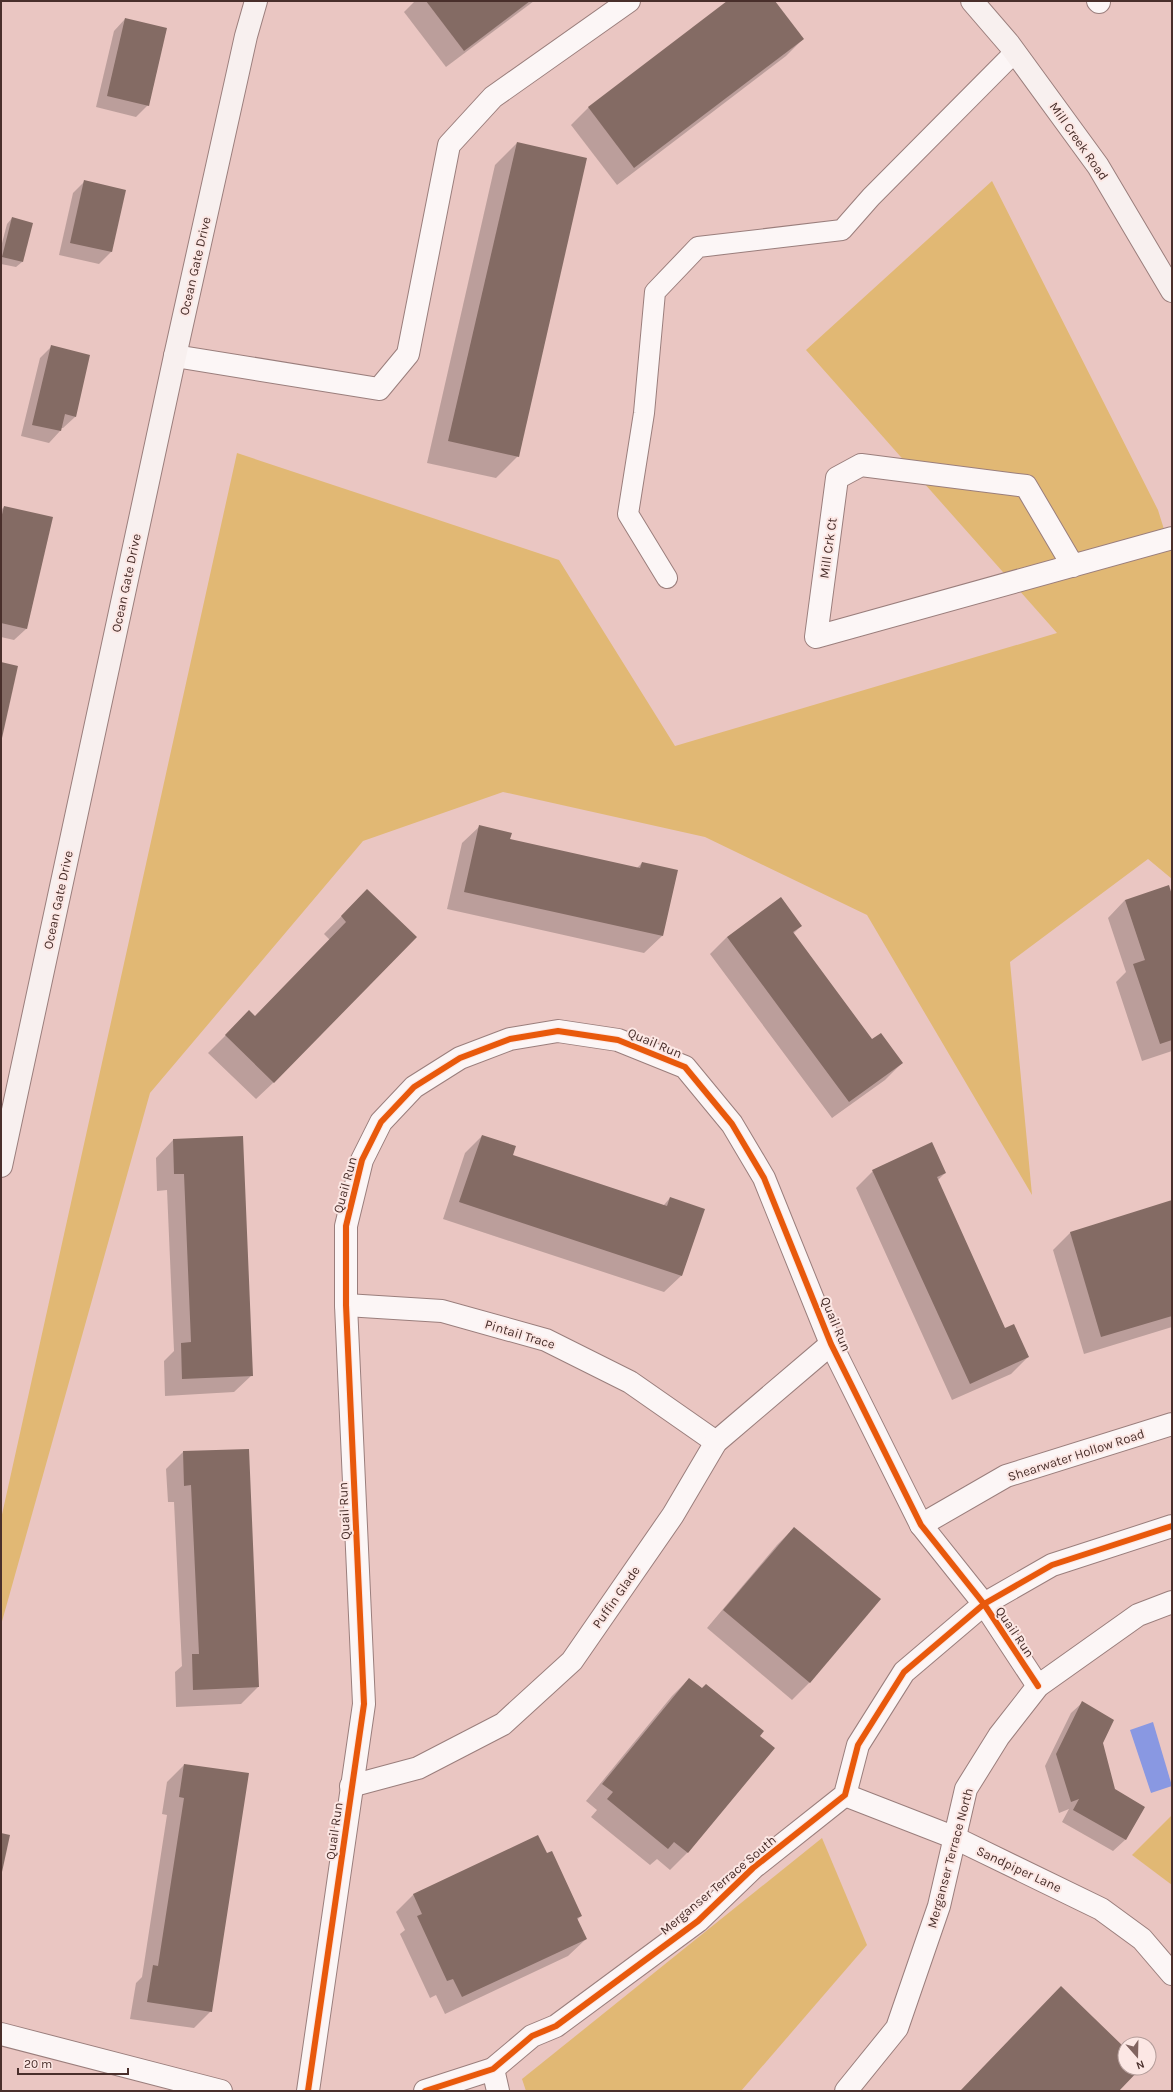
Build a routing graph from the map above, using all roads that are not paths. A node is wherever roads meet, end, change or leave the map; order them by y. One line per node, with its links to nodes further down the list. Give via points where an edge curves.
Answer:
1 (256, 1): 6 (main road, Ocean Gate Drive, via 244,44)
2 (629, 1): 6 (street, via 493,97 449,145 408,354 379,389)
3 (972, 1): 4 (main road, Mill Creek Road)
4 (1015, 52): 5 (main road, Mill Creek Road, via 1098,166); 9 (lane, via 871,197 842,230 698,247 655,292 644,413 628,514)
5 (1172, 290)
6 (175, 356): 10 (main road, Ocean Gate Drive)
7 (1172, 538): 8 (street, Mill Crk Ct)
8 (1073, 566): 8 (street, Mill Crk Ct, via 853,627 816,638 837,478 862,465 1026,486)
9 (667, 578)
10 (1, 1166)
11 (346, 1305): 12 (street, Quail Run, via 346,1226 362,1160 381,1122 414,1087 460,1058 510,1039 558,1031 618,1040 685,1067 732,1124 764,1178); 14 (street, Pintail Trace, via 442,1311 546,1340 630,1382); 20 (street, Quail Run, via 364,1704)
12 (831, 1344): 14 (street, Puffin Glade); 15 (street, Quail Run)
13 (1172, 1424): 15 (street, Shearwater Hollow Road, via 1006,1476)
14 (716, 1442): 20 (street, Puffin Glade, via 673,1515 572,1661 503,1724 418,1768)
15 (920, 1525): 18 (street, Quail Run)
16 (1172, 1526): 18 (street, via 1052,1565)
17 (1172, 1602): 19 (street, Merganser Terrace North, via 1138,1615)
18 (984, 1604): 19 (street, Quail Run); 21 (street, via 904,1672 858,1745)
19 (1038, 1686): 22 (street, Merganser Terrace North, via 998,1736 966,1789)
20 (351, 1786): 27 (street, Quail Run)
21 (845, 1795): 22 (street, Sandpiper Lane); 25 (street, Merganser Terrace South, via 753,1868 698,1921 556,2026 532,2036)
22 (953, 1838): 23 (street, Sandpiper Lane, via 1101,1909 1142,1939); 30 (street, Merganser Terrace North, via 938,1906 897,2028)
23 (1172, 1974)
24 (1, 2034): 26 (street)
25 (493, 2069): 28 (street, Merganser Terrace South); 29 (street)
26 (221, 2091)
27 (308, 2091)
28 (425, 2091)
29 (498, 2091)
30 (846, 2091)

